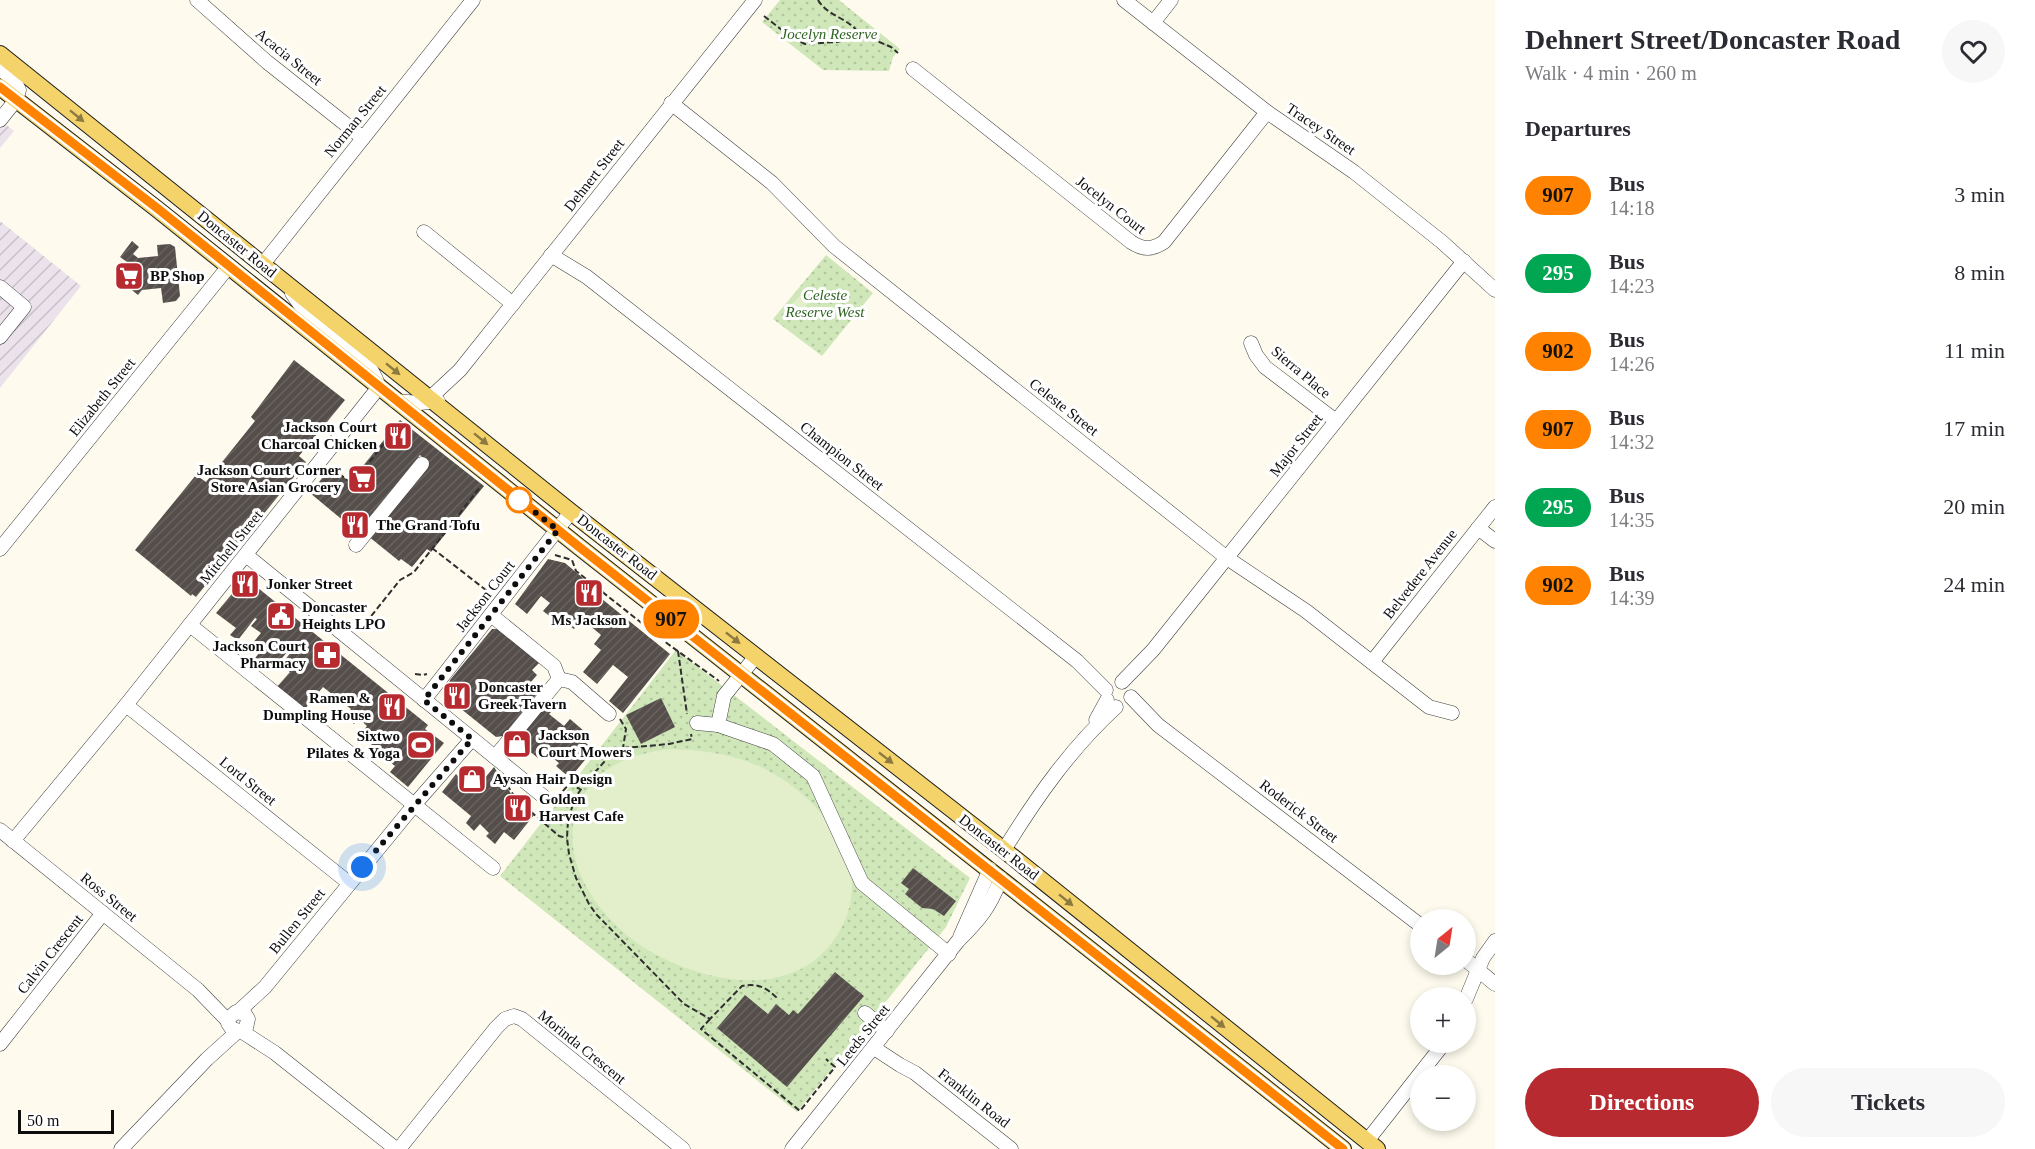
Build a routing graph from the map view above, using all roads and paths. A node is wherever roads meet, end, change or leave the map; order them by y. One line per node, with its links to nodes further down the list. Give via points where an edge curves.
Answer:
1 (197, 0): 20 (street, Acacia Street)
2 (473, 0): 20 (street, Norman Street)
3 (755, 0): 17 (street, Dehnert Street)
4 (818, 0): 9 (path)
5 (1124, 0): 8 (street, Tracey Street)
6 (1171, 0): 8 (street)
7 (764, 16): 9 (path, via 805,44 837,42)
8 (1153, 23): 18 (street, Tracey Street)
9 (860, 35): 10 (path)
10 (898, 52)
11 (0, 54): 15 (main road, Doncaster Road)
12 (0, 69): 16 (street, via 18,85)
13 (913, 69): 18 (street, Jocelyn Court, via 1143,249 1164,242)
14 (0, 87): 16 (main road, Doncaster Road)
15 (56, 99): 21 (main road, via 50,111 53,115 106,157); 25 (main road, Doncaster Road, one-way to 25)
16 (16, 100): 19 (street); 21 (main road, Doncaster Road)
17 (671, 103): 23 (street, Dehnert Street); 51 (street, Celeste Street, via 772,183 834,246)
18 (1267, 112): 24 (street, Tracey Street, via 1354,172)
19 (0, 120)
20 (363, 138): 25 (street, Norman Street)
21 (137, 193): 26 (main road, Doncaster Road)
22 (424, 232): 30 (street)
23 (554, 251): 30 (street, Dehnert Street); 64 (street, Champion Street, via 574,261 588,277)
24 (1464, 261): 29 (street, Tracey Street); 36 (street, Major Street)
25 (263, 264): 27 (main road, Doncaster Road)
26 (229, 266): 33 (main road, Doncaster Road); 48 (street, Elizabeth Street)
27 (281, 280): 33 (street, via 306,313 366,360); 34 (main road, Doncaster Road, one-way to 34)
28 (0, 287): 31 (street, via 24,307)
29 (1495, 290)
30 (513, 304): 34 (street, Dehnert Street, via 460,370 443,398)
31 (0, 337)
32 (1251, 343): 36 (street, Sierra Place, via 1265,367)
33 (379, 387): 35 (main road, Doncaster Road); 49 (street, Mitchell Street)
34 (433, 400): 35 (street); 42 (main road, Doncaster Road, one-way to 42)
35 (395, 401): 44 (main road, Doncaster Road)
36 (1336, 421): 51 (street, Major Street)
37 (401, 423): 39 (path, via 352,484)
38 (422, 464): 46 (street)
39 (329, 465)
40 (482, 486): 47 (path)
41 (1495, 507): 43 (street, Belvedere Avenue)
42 (571, 512): 44 (street, Jackson Court); 57 (main road, Doncaster Road, one-way to 57)
43 (1478, 528): 45 (street); 58 (street, Belvedere Avenue)
44 (558, 530): 52 (street, Jackson Court); 59 (main road, Doncaster Road)
45 (1495, 541)
46 (356, 545)
47 (432, 548): 52 (path); 55 (path, via 414,572 400,580)
48 (0, 549)
49 (246, 555): 54 (street, Mitchell Street); 55 (street)
50 (554, 555): 56 (path, via 572,560 576,571)
51 (1227, 558): 58 (street, Celeste Street, via 1306,611); 64 (street, Major Street)
52 (501, 602): 53 (street, Jackson Court)
53 (491, 615): 60 (street, Jackson Court); 61 (street, via 554,666)
54 (190, 625): 66 (street, Mitchell Street); 76 (street)
55 (351, 641): 62 (street)
56 (678, 651): 63 (path); 69 (path, via 683,699)
57 (756, 656): 59 (street); 80 (main road, Doncaster Road, one-way to 80)
58 (1371, 662): 67 (street, Celeste Street, via 1430,707)
59 (741, 675): 63 (street); 82 (main road, Doncaster Road)
60 (443, 676): 62 (path, via 435,670 411,674); 65 (street, Jackson Court)
61 (559, 678): 68 (street, via 572,682); 73 (street)
62 (404, 684): 65 (street)
63 (730, 689): 70 (street, via 724,696)
64 (1119, 694): 80 (street, Major Street, via 1035,799); 85 (street, Roderick Street)
65 (424, 700): 71 (street)
66 (126, 705): 79 (street, Mitchell Street); 83 (street, Lord Street)
67 (1452, 713)
68 (609, 714): 72 (path, via 620,719 626,729)
69 (692, 724): 70 (street); 72 (path, via 692,739)
70 (718, 726): 87 (street, via 773,744 813,776 862,883)
71 (472, 739): 73 (street); 76 (street, Bullen Street)
72 (623, 748): 74 (path, via 614,752)
73 (495, 757): 75 (street)
74 (581, 789): 75 (path, via 569,784); 93 (path, via 568,820 567,838 572,866 585,898 684,1004)
75 (549, 803): 77 (path)
76 (415, 804): 81 (street); 83 (street, Bullen Street)
77 (541, 820)
78 (0, 830): 79 (street, Ross Street)
79 (13, 841): 84 (street, Ross Street)
80 (1004, 850): 82 (main road); 99 (main road, Doncaster Road, one-way to 99)
81 (492, 868)
82 (995, 874): 87 (street, Leeds Street); 105 (main road, Doncaster Road)
83 (349, 883): 94 (street, Bullen Street)
84 (103, 913): 94 (street, Ross Street); 96 (street, Calvin Crescent)
85 (1410, 916)
86 (1495, 941): 88 (street)
87 (949, 954): 95 (street, Leeds Street)
88 (1478, 970): 89 (street); 90 (street)
89 (1495, 984)
90 (1471, 987)
91 (777, 998): 93 (path, via 758,985 742,986)
92 (865, 1013): 95 (street, Franklin Road)
93 (710, 1020): 98 (path, via 701,1029 800,1111 835,1067)
94 (238, 1021): 100 (street, Ross Street); 101 (street, Bullen Street)
95 (881, 1039): 103 (street, Leeds Street); 104 (street, Franklin Road, via 900,1065)
96 (0, 1044)
97 (1437, 1053): 99 (street)
98 (826, 1059)
99 (1372, 1145)
100 (392, 1148): 102 (street, Morinda Crescent, via 496,1028 514,1016)
101 (121, 1149)
102 (684, 1149)
103 (792, 1149)
104 (1011, 1149)
105 (1343, 1149)

